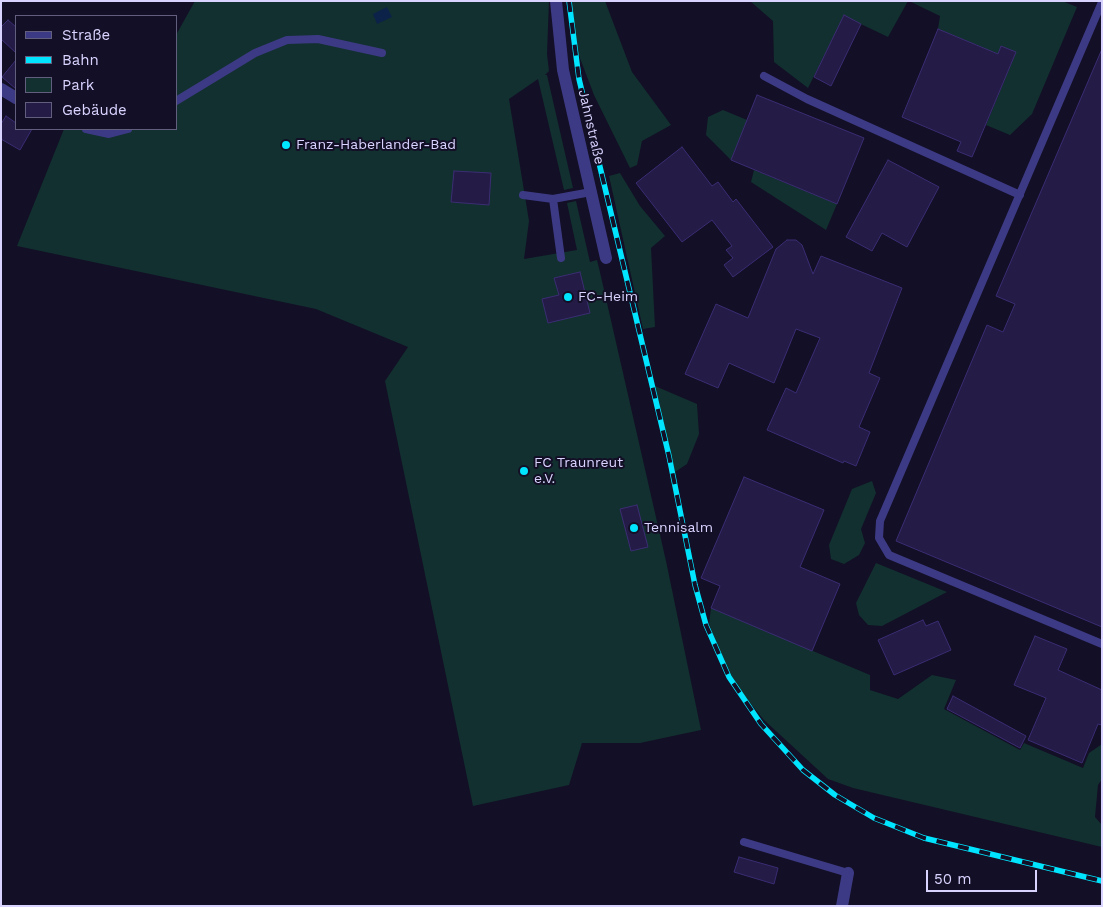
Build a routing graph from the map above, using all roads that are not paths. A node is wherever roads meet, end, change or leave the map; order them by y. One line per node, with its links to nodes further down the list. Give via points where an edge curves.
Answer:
1 (556, 1): 10 (street, Jahnstraße, via 563,70)
2 (1102, 2): 12 (lane)
3 (382, 52): 7 (lane, via 318,39 287,40 255,52)
4 (764, 76): 12 (lane, via 806,99)
5 (1, 89): 6 (street)
6 (15, 97)
7 (178, 100)
8 (91, 130): 9 (lane, via 109,134)
9 (124, 130)
10 (590, 192): 13 (lane); 15 (street, Jahnstraße)
11 (523, 195): 13 (lane)
12 (1020, 195): 16 (lane, via 880,521 879,538 889,555)
13 (553, 199): 14 (lane)
14 (561, 258)
15 (606, 258)
16 (1102, 644)
17 (744, 842): 18 (lane)
18 (848, 873): 19 (street)
19 (842, 906)

